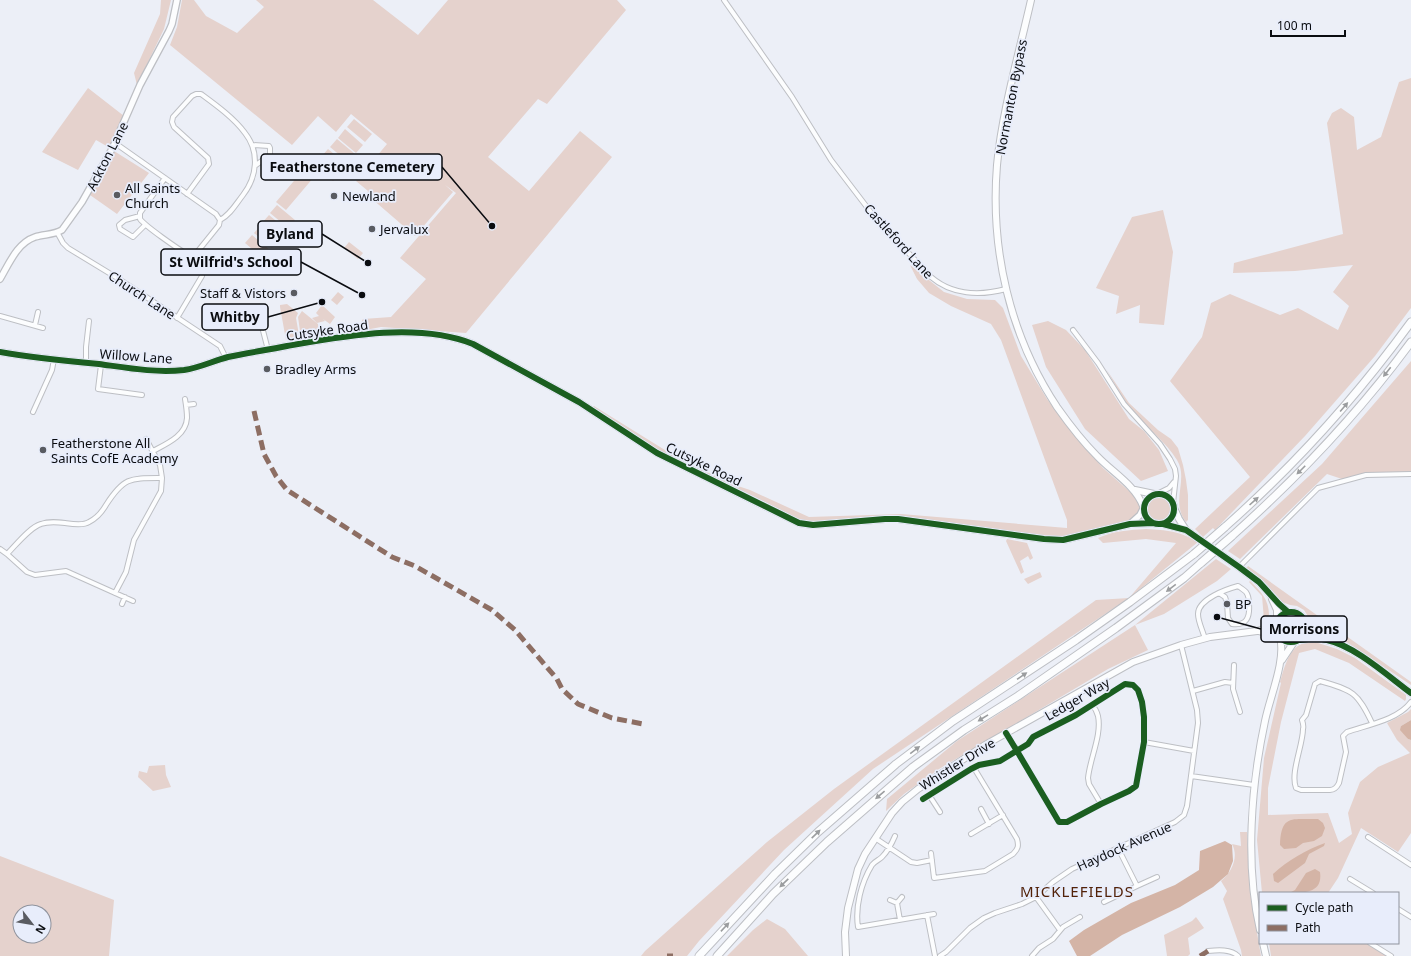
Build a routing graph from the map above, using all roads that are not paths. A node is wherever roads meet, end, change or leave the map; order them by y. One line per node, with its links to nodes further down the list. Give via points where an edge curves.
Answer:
1 (177, 0): 4 (main road, Ackton Lane, via 172,24 140,84)
2 (724, 0): 15 (street, Castleford Lane, via 792,97 832,160 873,215 931,277 948,288 971,294)
3 (1031, 0): 15 (main road, Normanton Bypass, via 1004,118 997,165 996,220)
4 (115, 143): 7 (street); 12 (main road, Ackton Lane, via 77,211 67,225)
5 (252, 145): 6 (street); 6 (street, via 270,148 270,155); 8 (street, via 246,133 201,94 192,96 172,122 174,127 208,158 209,164)
6 (256, 165): 10 (street, via 250,186 227,216)
7 (165, 178): 8 (street); 9 (street, via 140,212)
8 (187, 194): 10 (street, via 216,214)
9 (140, 216): 11 (street); 11 (street, via 122,222 119,225 120,229 133,237)
10 (220, 220): 13 (street)
11 (145, 225): 13 (street, via 186,253)
12 (57, 232): 14 (main road, via 34,237 23,244 14,254); 21 (street, Church Lane, via 63,243 76,254)
13 (197, 255): 21 (street, via 202,276)
14 (0, 279)
15 (1006, 289): 44 (main road, via 1025,348 1058,407 1097,457)
16 (38, 312): 24 (street)
17 (265, 314): 18 (street)
18 (259, 315): 20 (street); 28 (street)
19 (0, 316): 24 (street)
20 (254, 317)
21 (177, 318): 30 (street, Church Lane, via 220,346)
22 (88, 321): 32 (street)
23 (1411, 322): 123 (highway, one-way to 23, bridge, via 818,832 896,764 953,721 1130,602 1194,554 1266,491 1356,393)
24 (35, 325): 25 (street)
25 (43, 328)
26 (1073, 330): 43 (street, via 1124,404 1164,449 1175,469)
27 (1411, 342): 124 (highway, one-way to 124, bridge, via 1329,441 1279,493 1232,536 1184,578 1116,628 913,767 827,842 773,894)
28 (268, 350): 30 (main road, Willow Lane); 49 (main road, Cutsyke Road, via 322,339 390,333 447,336 466,341 579,402 657,453 804,524 898,519 1044,540 1063,540)
29 (0, 352): 31 (main road, Willow Lane)
30 (226, 358): 33 (main road, Willow Lane, via 201,366 169,371)
31 (54, 359): 32 (main road, Willow Lane); 38 (street, via 52,370)
32 (86, 363): 33 (main road, Willow Lane)
33 (101, 364): 34 (street, via 98,389)
34 (142, 395)
35 (185, 399): 37 (street)
36 (194, 404): 37 (street)
37 (186, 405): 40 (street, via 187,418 182,431 174,439)
38 (33, 412)
39 (146, 439): 40 (street)
40 (153, 451): 42 (street)
41 (1411, 474): 54 (street, via 1366,475 1318,488)
42 (162, 478): 53 (street, via 134,479 124,483 100,514 88,523 40,524); 55 (street, via 159,496 134,540 126,572)
43 (1175, 482): 45 (street); 46 (street)
44 (1135, 490): 45 (main road); 47 (main road)
45 (1156, 494): 46 (main road, via 1167,496); 47 (main road, via 1147,499)
46 (1174, 505): 50 (main road, via 1171,517); 51 (main road)
47 (1143, 507): 48 (main road, via 1146,518); 49 (main road, via 1140,515)
48 (1154, 523): 49 (main road, Cutsyke Road); 50 (main road)
49 (1130, 524)
50 (1163, 524): 51 (main road)
51 (1186, 530): 54 (main road)
52 (0, 549): 53 (street)
53 (8, 554): 55 (street, via 27,572 35,575 66,571)
54 (1239, 567): 57 (main road)
55 (115, 592): 58 (street)
56 (1218, 593): 56 (street, via 1238,586 1245,591 1249,598 1249,617 1245,622 1232,624 1228,618 1225,597); 66 (street, via 1201,606 1198,613)
57 (1270, 594): 61 (main road); 62 (main road)
58 (125, 597): 59 (street); 60 (street)
59 (133, 601)
60 (122, 604)
61 (1288, 612): 62 (main road); 63 (main road, via 1300,614)
62 (1277, 621): 64 (main road, Whistler Drive, via 1270,627); 65 (main road, via 1276,628)
63 (1306, 624): 67 (main road); 68 (main road, via 1306,631)
64 (1257, 631): 65 (main road, Whistler Drive); 66 (main road, Whistler Drive)
65 (1280, 637): 68 (main road, via 1289,642); 70 (main road)
66 (1205, 638): 69 (main road, Whistler Drive)
67 (1327, 640): 68 (main road); 74 (main road, via 1349,648)
68 (1297, 641): 70 (main road)
69 (1181, 645): 73 (street, Haydock Avenue); 79 (main road, Whistler Drive, via 1121,668)
70 (1281, 661): 85 (main road, via 1265,719)
71 (1234, 665): 72 (street)
72 (1233, 683): 73 (street, via 1225,682); 77 (street)
73 (1193, 691): 82 (street, Haydock Avenue, via 1198,716)
74 (1411, 693)
75 (1411, 702): 78 (street, via 1403,711)
76 (1092, 704): 80 (street, Ledger Way, via 1125,684 1132,685 1138,690 1142,702); 81 (street, Ledger Way, via 1033,737 1028,744); 88 (street, via 1098,715 1098,725 1088,778)
77 (1240, 712)
78 (1372, 723): 78 (street, via 1342,736 1346,752 1337,787 1333,790 1296,788 1294,784 1304,728 1302,720 1306,715 1315,684 1320,681 1352,692 1361,701)
79 (1006, 733): 81 (street); 96 (main road, Whistler Drive, via 918,789 892,813)
80 (1144, 742): 82 (street); 88 (street, Ledger Way, via 1135,787 1130,792)
81 (1016, 751): 83 (street, Ledger Way, via 997,763); 88 (street, Ledger Way, via 1059,822 1067,822)
82 (1194, 751): 84 (street, Haydock Avenue)
83 (974, 768): 86 (street, Ledger Way); 91 (street)
84 (1191, 776): 85 (street); 98 (street, Haydock Avenue, via 1187,806 1182,817)
85 (1254, 784): 117 (main road, via 1252,860)
86 (929, 795): 87 (street, Ledger Way); 90 (street)
87 (923, 799)
88 (1101, 804)
89 (981, 809): 92 (street)
90 (940, 812)
91 (1003, 816): 92 (street); 100 (street, via 1017,839 1017,850 1013,854 985,871 934,878)
92 (989, 824): 93 (street)
93 (971, 834)
94 (895, 836): 97 (street)
95 (1368, 837): 101 (street)
96 (875, 838): 97 (street); 125 (main road, Whistler Drive, via 858,869 850,896 845,932)
97 (889, 847): 100 (street, via 911,862); 116 (street, via 873,864 864,883 856,915 858,927)
98 (1118, 848): 104 (street); 107 (street, Haydock Avenue, via 1072,869)
99 (931, 853): 100 (street)
100 (932, 860)
101 (1411, 865)
102 (1157, 877): 104 (street)
103 (1350, 879): 105 (street)
104 (1137, 886): 110 (street)
105 (1371, 892)
106 (902, 897): 109 (street)
107 (1036, 898): 118 (street); 122 (street, Haydock Avenue, via 984,918)
108 (890, 900): 109 (street)
109 (897, 902): 116 (street)
110 (1104, 902)
111 (1399, 909): 115 (street)
112 (934, 914): 113 (street)
113 (927, 915): 116 (street); 126 (street)
114 (1080, 917): 118 (street)
115 (1411, 917)
116 (900, 920)
117 (1259, 923)
118 (1060, 930): 129 (street, via 1053,940 1039,948)
119 (1263, 944): 131 (main road)
120 (1372, 944): 132 (street)
121 (1208, 951): 130 (street, via 1224,951)
122 (946, 952): 127 (street, Haydock Avenue); 128 (street)
123 (699, 956)
124 (717, 956)
125 (846, 956)
126 (935, 956)
127 (940, 956)
128 (949, 956)
129 (1032, 956)
130 (1238, 956)
131 (1266, 956)
132 (1391, 956)

